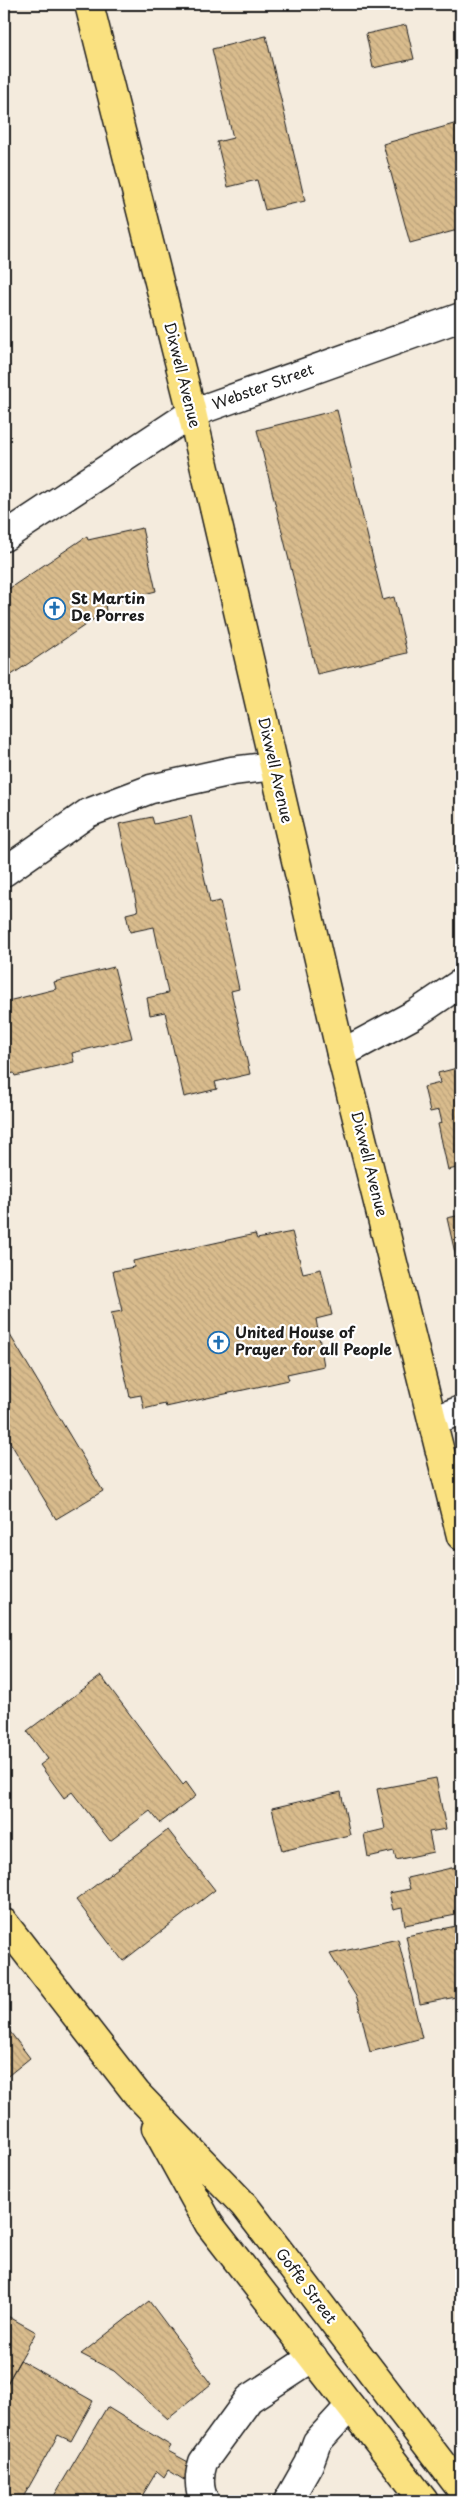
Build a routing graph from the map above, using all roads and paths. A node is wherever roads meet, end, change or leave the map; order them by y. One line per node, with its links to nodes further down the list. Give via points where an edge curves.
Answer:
1 (89, 4): 3 (main road, Dixwell Avenue)
2 (461, 317): 3 (street, Webster Street)
3 (192, 413): 4 (street, Webster Street); 5 (main road, Dixwell Avenue)
4 (4, 538)
5 (274, 766): 6 (street, via 232,771 152,789 88,812); 8 (main road, Dixwell Avenue)
6 (4, 872)
7 (461, 983): 8 (street, via 415,1014)
8 (341, 1054): 10 (main road, Dixwell Avenue)
9 (461, 1410): 10 (street)
10 (433, 1421): 11 (main road, Dixwell Avenue)
11 (461, 1536)
12 (4, 1923): 13 (main road, Goffe Street)
13 (137, 2094): 14 (main road, Goffe Street, via 209,2224); 16 (main road, Goffe Street, via 244,2205)
14 (312, 2357): 15 (main road, Goffe Street); 17 (street, via 249,2399 203,2462 200,2484)
15 (350, 2406): 18 (street, via 317,2442 309,2464); 19 (main road, Goffe Street)
16 (461, 2490)
17 (205, 2501)
18 (288, 2501)
19 (424, 2501)

